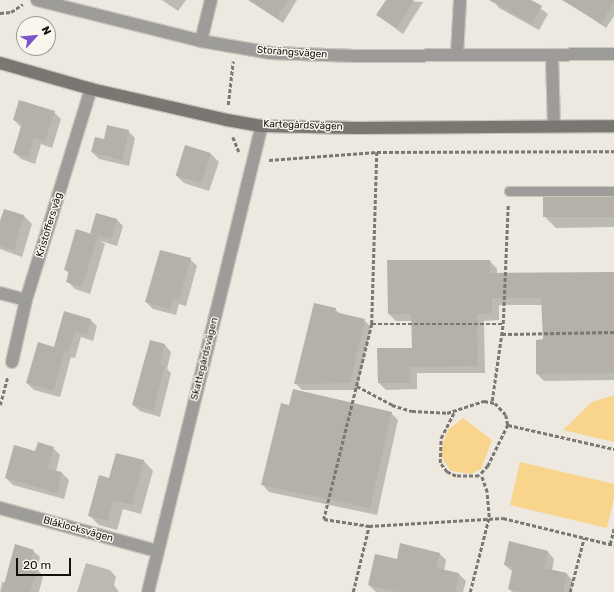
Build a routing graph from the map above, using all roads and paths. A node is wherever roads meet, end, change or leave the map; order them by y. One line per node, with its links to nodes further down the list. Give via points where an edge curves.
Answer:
1 (28, 0): 5 (path, via 11,12)
2 (37, 0): 6 (street, Storängsvägen)
3 (211, 0): 6 (street)
4 (460, 0): 7 (street)
5 (0, 13)
6 (200, 41): 7 (street, Storängsvägen, via 271,53)
7 (457, 54): 9 (street, Storängsvägen)
8 (614, 54): 9 (street, Storängsvägen)
9 (552, 55): 13 (street)
10 (0, 63): 11 (street, Kartegårdsvägen)
11 (91, 89): 12 (street, Kartegårdsvägen); 21 (street, Kristoffers väg)
12 (262, 126): 13 (street, Kartegårdsvägen); 17 (street, Skattegårdsvägen)
13 (554, 126): 14 (street, Kartegårdsvägen)
14 (614, 126)
15 (614, 151): 16 (path)
16 (377, 152): 17 (path, via 319,154 287,159); 22 (path)
17 (254, 158): 41 (street, Skattegårdsvägen)
18 (509, 191): 19 (lane); 23 (path)
19 (614, 191)
20 (0, 293): 21 (street)
21 (26, 300): 26 (street, Kristoffers väg)
22 (372, 324): 23 (path); 27 (path)
23 (503, 324): 25 (path)
24 (614, 332): 25 (path)
25 (502, 334): 28 (path)
26 (12, 362): 29 (path)
27 (357, 386): 30 (path, via 405,410 427,413); 36 (path, via 324,519)
28 (492, 401): 30 (path); 31 (path, via 503,411)
29 (0, 405)
30 (454, 412): 33 (path, via 440,438 440,463 447,472 456,476 473,478)
31 (508, 425): 32 (path); 33 (path)
32 (614, 449)
33 (481, 475): 35 (path, via 487,492)
34 (0, 508): 41 (street, Blåklocksvägen)
35 (488, 517): 36 (path); 38 (path, via 502,518); 44 (path)
36 (369, 526): 43 (path)
37 (614, 528): 39 (path)
38 (584, 538): 39 (path); 45 (path)
39 (610, 544): 40 (path)
40 (614, 545)
41 (157, 551): 42 (street, Skattegårdsvägen)
42 (148, 592)
43 (353, 592)
44 (470, 592)
45 (570, 592)

